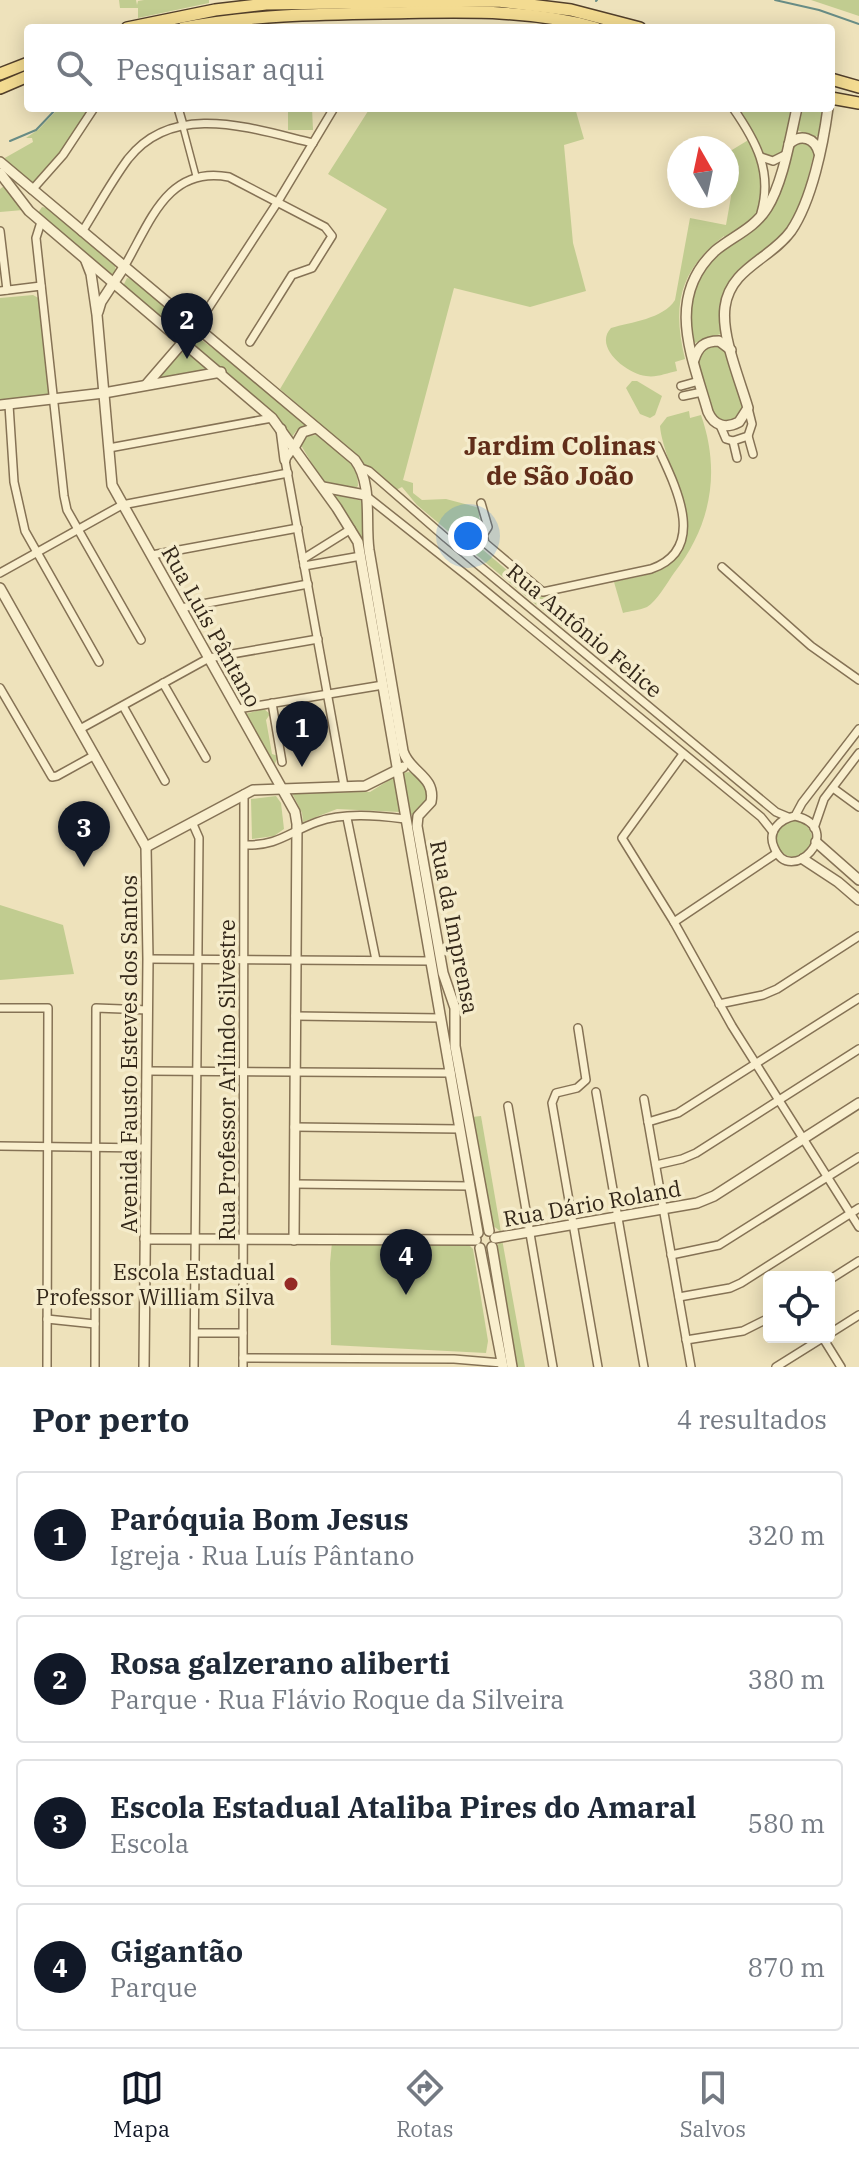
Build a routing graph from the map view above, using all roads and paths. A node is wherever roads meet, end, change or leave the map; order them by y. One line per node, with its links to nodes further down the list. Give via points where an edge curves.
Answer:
1 (147, 24): 4 (main road, via 266,4 498,1 571,10)
2 (207, 24): 3 (main road, via 281,15 482,11)
3 (575, 24)
4 (625, 24)
5 (24, 65): 6 (main road)
6 (0, 74)
7 (24, 78): 10 (main road)
8 (835, 80): 9 (main road)
9 (859, 87)
10 (0, 88)
11 (835, 99): 12 (main road)
12 (859, 103)
13 (91, 112): 27 (street)
14 (179, 112): 19 (street)
15 (332, 112): 20 (street)
16 (735, 112): 23 (street)
17 (796, 112): 21 (street)
18 (827, 112): 22 (street)
19 (183, 125): 20 (street, via 207,122); 25 (street); 34 (street, via 130,157)
20 (313, 143): 29 (street)
21 (786, 150): 22 (street, via 796,139 808,138); 23 (street, via 773,161); 31 (street, via 774,194)
22 (819, 153): 44 (street, via 807,200 790,233 747,268 728,293 724,308)
23 (761, 157): 31 (street, via 766,188)
24 (0, 162): 27 (street)
25 (196, 176): 29 (street, via 229,177); 36 (street, via 166,196)
26 (1, 178): 30 (street, Rua da Imprensa)
27 (32, 190): 28 (street)
28 (41, 199): 30 (street); 34 (street)
29 (277, 203): 41 (street); 43 (street, via 325,227 332,236 312,268 292,275)
30 (29, 211): 32 (street, Rua da Imprensa)
31 (759, 219): 45 (street, via 719,248 697,273 685,322)
32 (41, 222): 35 (street, Rua da Imprensa); 37 (street, via 36,238)
33 (0, 231): 39 (street)
34 (82, 232): 36 (street)
35 (84, 257): 38 (street, Rua da Imprensa); 40 (street, Rua Luís Pântano)
36 (124, 267): 38 (street); 41 (street)
37 (41, 286): 39 (street); 52 (street)
38 (112, 286): 40 (street); 42 (street, Rua da Imprensa, via 124,290)
39 (4, 291)
40 (97, 315): 50 (street, Rua Luís Pântano)
41 (196, 327): 42 (street); 57 (street)
42 (185, 341): 46 (street, Rua da Imprensa); 47 (street)
43 (250, 342)
44 (731, 350): 45 (street, via 719,341 706,343); 54 (street)
45 (694, 360): 49 (street)
46 (221, 372): 47 (street); 55 (street, Rua da Imprensa)
47 (145, 386): 50 (street)
48 (681, 386): 49 (street)
49 (701, 386): 51 (street); 56 (street, via 710,418)
50 (104, 393): 52 (street); 63 (street, Rua Luís Pântano)
51 (683, 396)
52 (54, 400): 53 (street); 74 (street, via 64,496)
53 (4, 405): 76 (street, via 18,509)
54 (748, 408): 56 (street, via 739,422); 59 (street)
55 (272, 418): 58 (street, Rua da Imprensa); 63 (street)
56 (720, 425): 60 (street, via 726,439)
57 (316, 428): 61 (street, via 303,432); 67 (street)
58 (281, 429): 61 (street, Rua da Imprensa); 66 (street)
59 (748, 436): 60 (street); 64 (street)
60 (733, 441): 65 (street)
61 (295, 446): 66 (street); 69 (street, Rua da Imprensa)
62 (657, 446): 71 (street, via 678,492 683,525 676,554 651,569 543,592 485,543 488,527)
63 (109, 448): 72 (street, Rua Luís Pântano, via 112,485)
64 (753, 454)
65 (737, 458)
66 (285, 460): 68 (street)
67 (361, 468): 70 (street, Rua da Imprensa); 113 (street, Rua Antônio Felice, via 776,812)
68 (288, 473): 72 (street); 73 (street)
69 (323, 487): 70 (street); 75 (street, Rua da Imprensa)
70 (365, 495): 100 (street, Rua Antônio Felice); 104 (street, Rua da Imprensa, via 403,751)
71 (481, 503)
72 (122, 505): 74 (street); 77 (street, Rua Luís Pântano)
73 (298, 528): 77 (street); 79 (street)
74 (78, 529): 76 (street); 86 (street)
75 (351, 529): 78 (street, Rua da Imprensa); 79 (street)
76 (36, 553): 81 (street); 88 (street)
77 (152, 555): 84 (street, Rua Luís Pântano)
78 (361, 556): 79 (street); 91 (street, Rua da Imprensa)
79 (304, 562): 82 (street)
80 (722, 567): 89 (street, via 811,646)
81 (0, 573)
82 (308, 584): 84 (street); 85 (street)
83 (0, 588): 97 (street, Avenida Fausto Esteves dos Santos)
84 (181, 608): 87 (street, Rua Luís Pântano)
85 (318, 639): 87 (street); 93 (street)
86 (141, 640)
87 (209, 658): 90 (street); 96 (street, Rua Luís Pântano)
88 (99, 662)
89 (859, 680)
90 (163, 683): 95 (street); 102 (street)
91 (383, 685): 93 (street); 105 (street, Rua da Imprensa)
92 (0, 688): 101 (street, via 52,777)
93 (327, 694): 94 (street); 107 (street)
94 (272, 703): 96 (street); 103 (street, Rua Luís Pântano)
95 (123, 706): 97 (street); 106 (street)
96 (238, 709): 109 (street, Rua Luís Pântano)
97 (80, 729): 101 (street, Avenida Fausto Esteves dos Santos)
98 (859, 729): 113 (street)
99 (859, 753): 108 (street)
100 (683, 754): 119 (street, Rua Antônio Felice); 127 (street, via 622,838)
101 (95, 755): 122 (street, Avenida Fausto Esteves dos Santos)
102 (206, 758)
103 (282, 762)
104 (411, 766): 105 (street); 112 (street, Rua da Imprensa, via 432,786 431,802)
105 (398, 768): 107 (street, via 365,786); 115 (street, Rua da Imprensa)
106 (165, 781)
107 (344, 786): 109 (street)
108 (833, 788): 111 (street); 117 (street)
109 (283, 789): 110 (street); 118 (street, Rua Luís Pântano, via 295,812)
110 (244, 793): 116 (street); 121 (street, Rua Professor Arlíndo Silvestre)
111 (859, 807)
112 (418, 816): 115 (street); 140 (street, Rua da Imprensa, via 443,973)
113 (791, 817): 117 (street); 119 (street)
114 (347, 818): 115 (street); 118 (street); 133 (street)
115 (406, 819): 134 (street, Rua da Imprensa)
116 (192, 822): 122 (street); 130 (street, via 199,838)
117 (814, 828): 120 (street)
118 (297, 831): 121 (street, via 272,844); 132 (street, Rua Luís Pântano)
119 (773, 832): 123 (street)
120 (816, 842): 124 (street); 125 (street)
121 (245, 845): 131 (street, Rua Professor Arlíndo Silvestre)
122 (146, 847): 129 (street, Avenida Fausto Esteves dos Santos)
123 (777, 853): 124 (street, via 788,860); 127 (street)
124 (803, 859): 126 (street)
125 (859, 880)
126 (859, 900)
127 (674, 922): 136 (street)
128 (857, 940): 136 (street, via 777,989)
129 (148, 959): 130 (street); 138 (street, Avenida Fausto Esteves dos Santos)
130 (198, 959): 131 (street); 146 (street)
131 (244, 959): 132 (street); 147 (street, Rua Professor Arlíndo Silvestre)
132 (296, 959): 133 (street); 139 (street, Rua Luís Pântano)
133 (376, 960): 134 (street)
134 (431, 961): 141 (street, Rua da Imprensa)
135 (859, 998): 144 (street)
136 (719, 1004): 144 (street)
137 (0, 1008): 160 (street, via 48,1008)
138 (148, 1010): 145 (street, Avenida Fausto Esteves dos Santos); 161 (street, via 96,1008)
139 (295, 1016): 141 (street); 148 (street, Rua Luís Pântano)
140 (456, 1017): 141 (street); 176 (street, Rua da Imprensa, via 455,1047)
141 (441, 1018): 149 (street, Rua da Imprensa)
142 (578, 1028): 172 (street, via 586,1080 556,1093 552,1103)
143 (859, 1049): 152 (street)
144 (756, 1063): 152 (street); 155 (street, via 678,1113)
145 (147, 1071): 146 (street); 162 (street, Avenida Fausto Esteves dos Santos)
146 (197, 1071): 147 (street); 177 (street)
147 (243, 1071): 148 (street); 178 (street, Rua Professor Arlíndo Silvestre)
148 (295, 1072): 149 (street); 156 (street, Rua Luís Pântano)
149 (451, 1073): 157 (street, Rua da Imprensa)
150 (596, 1092): 171 (street)
151 (644, 1099): 155 (street)
152 (779, 1100): 158 (street); 164 (street, via 696,1153)
153 (859, 1103): 158 (street, Rua Dário Roland)
154 (508, 1106): 174 (street)
155 (648, 1122): 164 (street)
156 (294, 1127): 157 (street); 166 (street, Rua Luís Pântano)
157 (460, 1129): 167 (street, Rua da Imprensa)
158 (803, 1139): 165 (street); 169 (street, Rua Dário Roland, via 714,1196)
159 (0, 1146): 160 (street)
160 (47, 1147): 161 (street); 186 (street)
161 (96, 1148): 162 (street); 188 (street)
162 (146, 1148): 175 (street, Avenida Fausto Esteves dos Santos)
163 (859, 1157): 165 (street)
164 (656, 1165): 169 (street)
165 (827, 1177): 170 (street); 181 (street, via 719,1245)
166 (294, 1184): 167 (street); 179 (street, Rua Luís Pântano)
167 (470, 1186): 180 (street, Rua da Imprensa)
168 (859, 1208): 170 (street)
169 (663, 1209): 171 (street, Rua Dário Roland); 181 (street)
170 (851, 1213): 173 (street); 184 (street, via 741,1283)
171 (618, 1217): 172 (street, Rua Dário Roland); 206 (street)
172 (573, 1225): 174 (street, Rua Dário Roland); 205 (street)
173 (859, 1227)
174 (529, 1232): 176 (street, Rua Dário Roland); 204 (street)
175 (145, 1239): 177 (street, Rua Dário Roland); 202 (street, Avenida Fausto Esteves dos Santos)
176 (492, 1239): 180 (street); 180 (street); 199 (street, Rua da Imprensa)
177 (195, 1240): 178 (street, Rua Dário Roland); 190 (street)
178 (242, 1240): 179 (street, Rua Dário Roland); 191 (street, Rua Professor Arlíndo Silvestre)
179 (294, 1240): 180 (street, Rua Dário Roland)
180 (478, 1241): 199 (street, Rua da Imprensa)
181 (671, 1255): 184 (street)
182 (859, 1261): 183 (street)
183 (835, 1276)
184 (679, 1297): 192 (street)
185 (859, 1315): 189 (street)
186 (47, 1319): 188 (street); 200 (street)
187 (763, 1321): 192 (street, via 743,1331)
188 (95, 1324): 201 (street)
189 (835, 1330)
190 (195, 1333): 191 (street); 203 (street)
191 (243, 1333): 195 (street, Rua Professor Arlíndo Silvestre)
192 (686, 1340): 207 (street)
193 (816, 1343): 198 (street)
194 (829, 1343): 209 (street)
195 (243, 1363): 196 (street)
196 (396, 1363): 197 (street)
197 (454, 1363): 199 (street)
198 (788, 1364): 208 (street)
199 (505, 1366)
200 (47, 1367)
201 (95, 1367)
202 (144, 1367)
203 (194, 1367)
204 (553, 1367)
205 (598, 1367)
206 (644, 1367)
207 (691, 1367)
208 (776, 1367)
209 (841, 1367)

